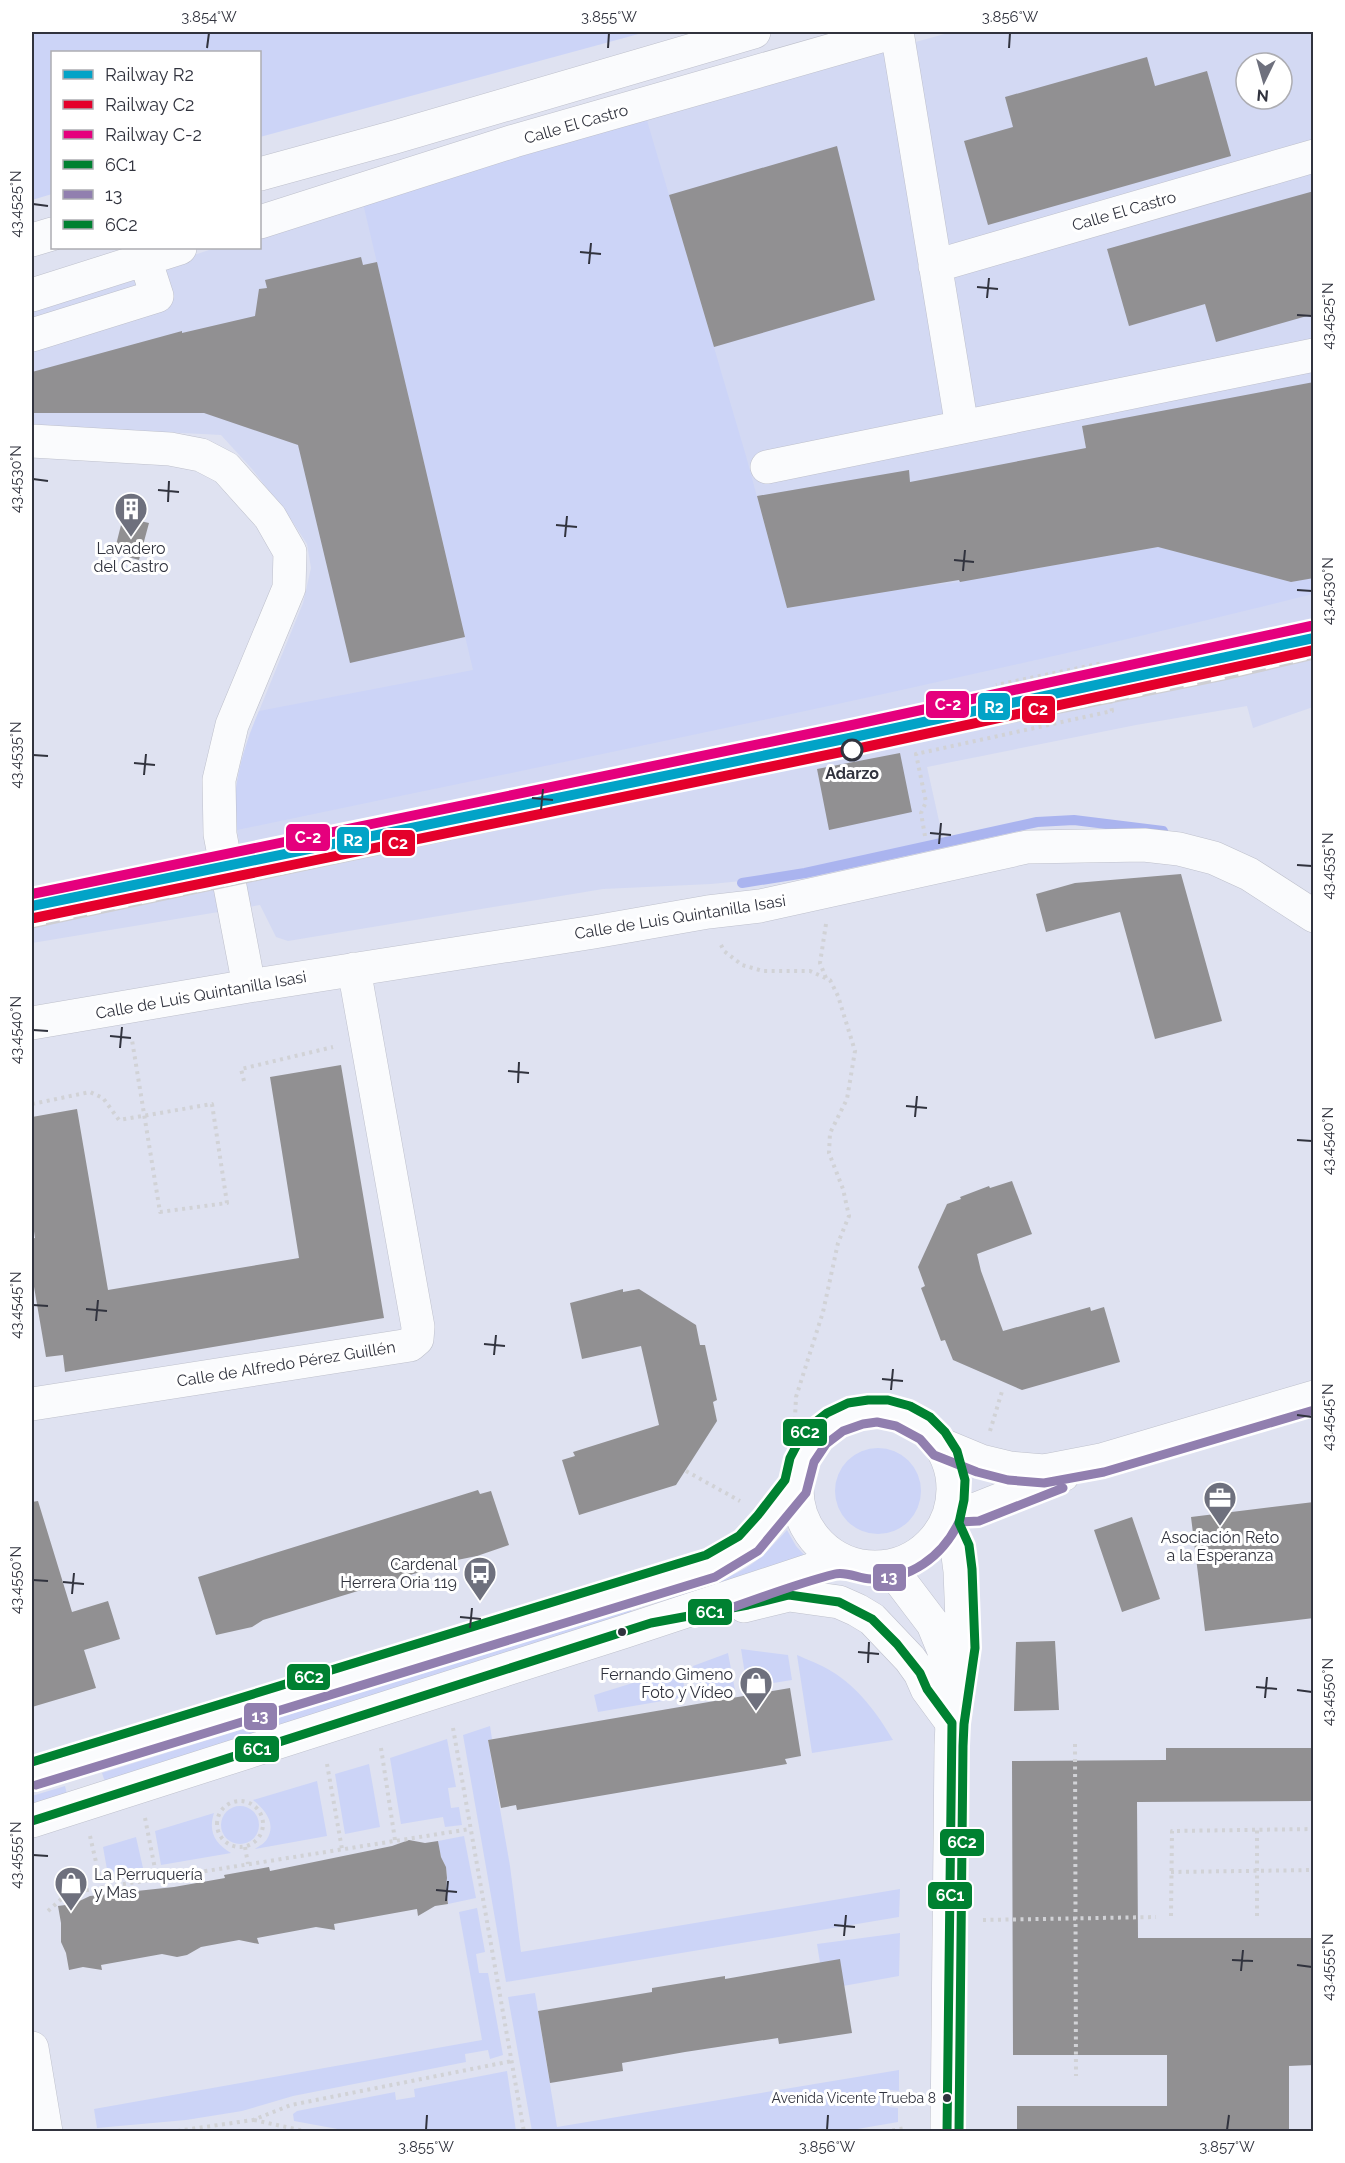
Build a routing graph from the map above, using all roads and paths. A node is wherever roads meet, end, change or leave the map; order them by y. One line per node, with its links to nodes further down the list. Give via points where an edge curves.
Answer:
1 (754, 32): 4 (main road)
2 (896, 32): 5 (main road, Calle El Castro, via 514,141); 10 (main road, Calle El Castro)
3 (1314, 156): 10 (main road, Calle El Castro)
4 (261, 174)
5 (261, 222)
6 (51, 234): 7 (main road)
7 (32, 240)
8 (177, 249): 9 (main road)
9 (145, 259): 11 (main road); 12 (main road, via 157,296)
10 (935, 266): 14 (main road, Calle El Castro)
11 (32, 295)
12 (32, 335)
13 (1314, 355): 14 (main road)
14 (962, 427): 16 (main road)
15 (32, 441): 24 (main road, via 170,448 201,455 226,468 270,517 290,552 289,588 232,725 219,780 220,834)
16 (767, 467)
17 (996, 685): 18 (path, via 1103,663 1112,711 916,754 926,802)
18 (921, 813)
19 (1314, 916): 22 (main road, Calle de Luis Quintanilla Isasi, via 1249,874 1214,858 1179,849 1144,845 1027,847 760,906)
20 (826, 924): 23 (path, via 820,963)
21 (721, 943): 23 (path, via 724,951 742,965 763,971 810,971)
22 (354, 969): 24 (main road, Calle de Luis Quintanilla Isasi); 33 (main road, Calle de Alfredo Pérez Guillén, via 418,1327 417,1339 410,1345)
23 (826, 978): 34 (path, via 838,996 855,1051 847,1099 830,1133 829,1153 849,1216 796,1397)
24 (249, 986): 25 (main road, Calle de Luis Quintanilla Isasi)
25 (32, 1023)
26 (132, 1040): 30 (path)
27 (338, 1046): 28 (path, via 241,1069)
28 (244, 1081)
29 (32, 1104): 30 (path, via 90,1092 103,1098 119,1120)
30 (144, 1116): 30 (path, via 212,1104 226,1203 160,1212)
31 (1003, 1388): 35 (path)
32 (1314, 1397): 37 (main road)
33 (32, 1404)
34 (795, 1418)
35 (989, 1434)
36 (940, 1444): 37 (main road, via 1010,1468 1044,1471); 39 (main road, via 928,1430 899,1414 860,1412 837,1420 816,1436 803,1456); 41 (main road, via 952,1472 954,1493)
37 (1101, 1460): 41 (main road)
38 (686, 1471): 40 (path)
39 (796, 1486): 42 (main road, via 807,1529); 50 (main road, via 750,1542 711,1566)
40 (747, 1504)
41 (949, 1517): 43 (main road, via 915,1557); 45 (main road, via 960,1571 963,1647)
42 (838, 1561): 43 (main road); 44 (main road)
43 (889, 1566): 45 (main road, via 933,1624 944,1651)
44 (651, 1623): 45 (main road, via 789,1595 839,1602 872,1619 910,1659); 54 (main road)
45 (952, 1723): 84 (main road)
46 (453, 1728): 55 (path)
47 (1074, 1744): 72 (path)
48 (381, 1748): 59 (path)
49 (327, 1764): 61 (path)
50 (32, 1774)
51 (233, 1791): 52 (path)
52 (236, 1801): 60 (path, via 254,1805 264,1820 260,1837); 60 (path, via 221,1811 217,1828 227,1844)
53 (145, 1817): 66 (path)
54 (32, 1821)
55 (470, 1829): 59 (path); 75 (path)
56 (1314, 1829): 57 (path)
57 (1257, 1830): 64 (path); 65 (path, via 1172,1831)
58 (90, 1834): 67 (path)
59 (395, 1840): 61 (path)
60 (245, 1847): 62 (path)
61 (342, 1849): 62 (path)
62 (249, 1864): 66 (path)
63 (1314, 1870): 64 (path)
64 (1257, 1871): 65 (path); 70 (path)
65 (1172, 1872): 69 (path)
66 (157, 1879): 67 (path)
67 (102, 1888): 68 (path, via 68,1893)
68 (48, 1911)
69 (1171, 1916)
70 (1257, 1916)
71 (1156, 1917): 72 (path)
72 (1075, 1918): 73 (path); 76 (path)
73 (982, 1920)
74 (32, 2048): 79 (main road)
75 (512, 2061): 77 (path, via 291,2105); 82 (path)
76 (1076, 2076)
77 (253, 2120): 80 (path); 81 (path)
78 (905, 2128): 83 (path)
79 (46, 2132)
80 (170, 2132)
81 (309, 2132)
82 (524, 2132)
83 (885, 2132)
84 (947, 2132)

